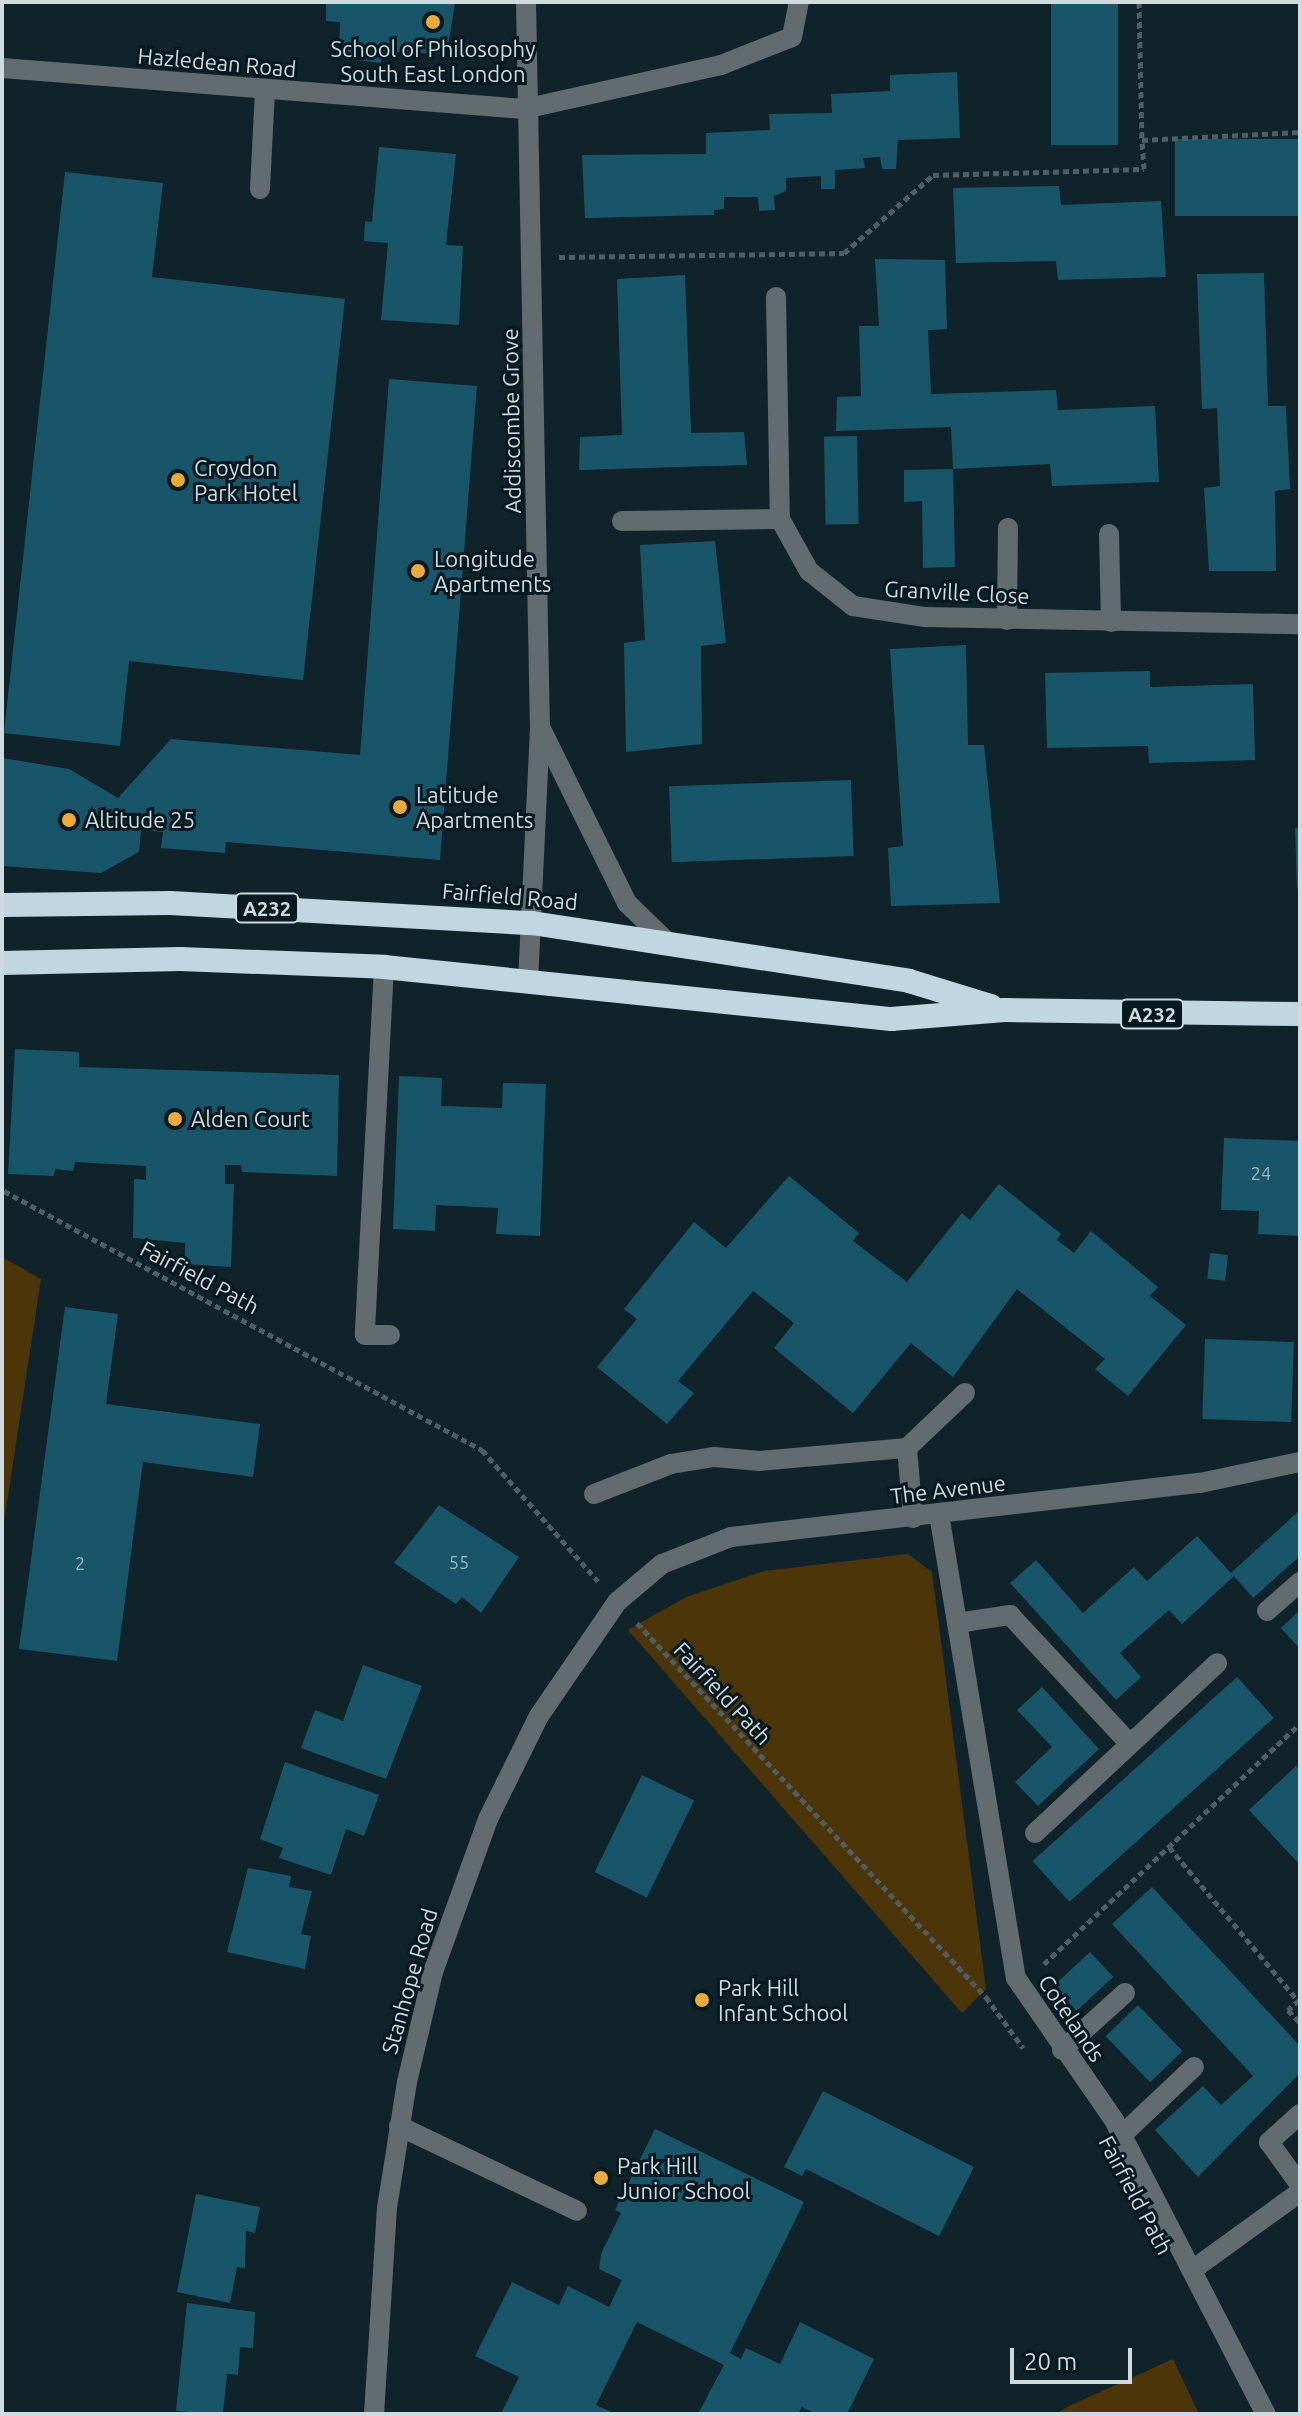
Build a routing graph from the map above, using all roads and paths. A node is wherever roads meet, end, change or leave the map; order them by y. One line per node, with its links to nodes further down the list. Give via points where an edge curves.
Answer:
1 (526, 2): 6 (street, Addiscombe Grove)
2 (799, 2): 6 (street, Hazledean Road, via 792,37 721,65)
3 (1139, 2): 8 (path)
4 (2, 68): 5 (street, Hazledean Road)
5 (265, 91): 6 (street, Hazledean Road); 9 (street)
6 (524, 109): 10 (street, Addiscombe Grove)
7 (1300, 132): 8 (path)
8 (1142, 140): 10 (path, via 1144,169 933,175 844,253)
9 (260, 189)
10 (530, 258): 19 (street, Addiscombe Grove)
11 (776, 297): 12 (street, Granville Close)
12 (780, 519): 13 (street); 16 (street, Granville Close, via 809,571 853,606 891,615)
13 (622, 521)
14 (1008, 528): 16 (street)
15 (1109, 534): 17 (street)
16 (1007, 620): 17 (street, Granville Close)
17 (1111, 622): 18 (street, Granville Close)
18 (1300, 624)
19 (540, 728): 21 (street, Addiscombe Grove); 22 (street, via 627,903)
20 (2, 905): 21 (highway, Fairfield Road / A232, via 170,903)
21 (532, 923): 22 (highway, Fairfield Road / A232); 25 (street, Addiscombe Grove)
22 (664, 939): 26 (highway, Fairfield Road / A232, via 909,981)
23 (2, 963): 24 (highway, Fairfield Road / A232, via 180,959)
24 (384, 967): 25 (highway, Fairfield Road / A232); 29 (street, via 365,1335)
25 (528, 983): 26 (highway, Fairfield Road / A232, via 891,1019)
26 (1005, 1010): 27 (highway, Fairfield Road / A232)
27 (1300, 1014)
28 (4, 1191): 37 (path, Fairfield Path, via 482,1450)
29 (390, 1335)
30 (965, 1393): 31 (street)
31 (907, 1448): 33 (street, via 760,1461 714,1457 671,1464); 35 (street)
32 (1300, 1462): 34 (street, The Avenue, via 1200,1483)
33 (594, 1494)
34 (939, 1514): 35 (street, The Avenue); 39 (street, Cotelands)
35 (913, 1518): 37 (street, The Avenue, via 731,1537 662,1564)
36 (1300, 1582): 38 (street)
37 (617, 1602): 50 (path, Fairfield Path, via 986,1997); 53 (street, Stanhope Road, via 567,1667 488,1819 433,1972)
38 (1267, 1611)
39 (957, 1623): 42 (street, via 1010,1615); 45 (street, Cotelands, via 1008,1956)
40 (1217, 1663): 42 (street)
41 (1300, 1725): 44 (path)
42 (1130, 1744): 43 (street)
43 (1035, 1833)
44 (1169, 1847): 45 (path); 47 (path)
45 (1020, 1986): 49 (street, Cotelands)
46 (1125, 1993): 49 (street)
47 (1299, 2000): 48 (path, via 1288,2010)
48 (1300, 2023)
49 (1062, 2050): 54 (street, Cotelands)
50 (1030, 2058)
51 (1194, 2067): 54 (street)
52 (1300, 2114): 55 (street, via 1269,2142)
53 (399, 2126): 57 (street); 59 (street, Stanhope Road)
54 (1122, 2135): 58 (street, Cotelands)
55 (1300, 2185)
56 (1300, 2192): 58 (street)
57 (577, 2211)
58 (1195, 2268): 60 (street, Cotelands)
59 (374, 2414)
60 (1266, 2414)

